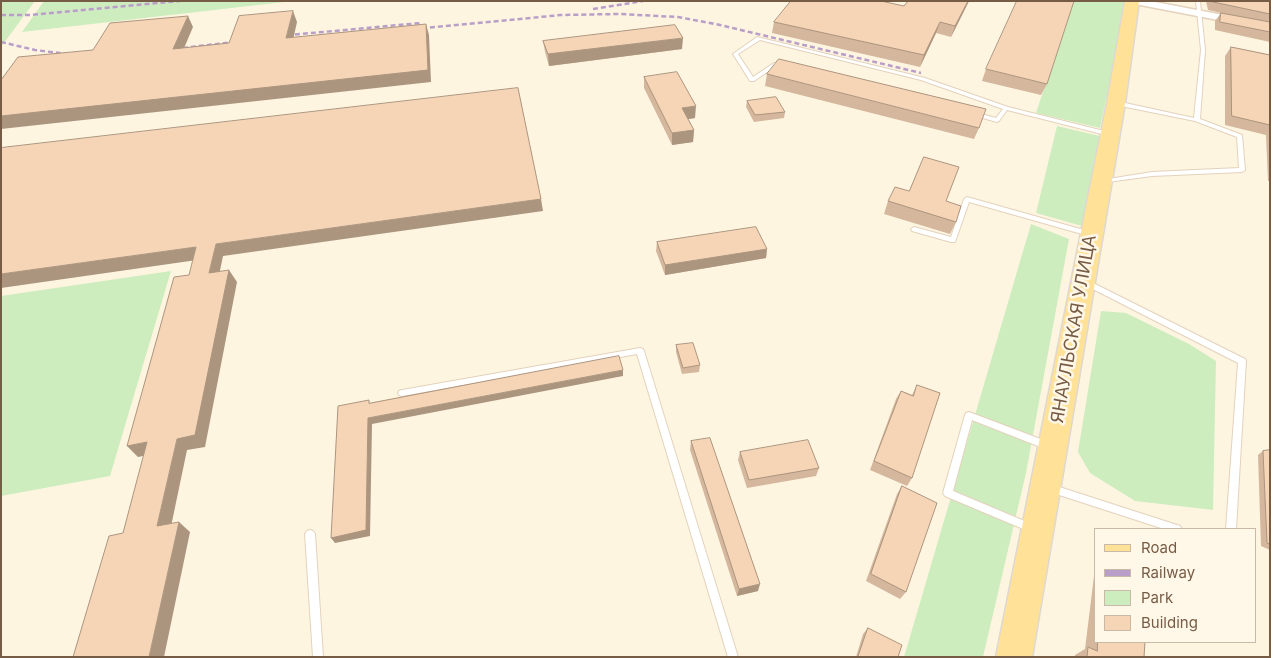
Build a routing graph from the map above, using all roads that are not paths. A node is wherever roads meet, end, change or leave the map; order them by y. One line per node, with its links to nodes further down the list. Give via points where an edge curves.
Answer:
1 (1134, 1): 3 (street); 6 (main road, ЯНАУЛЬСКАЯ УЛИЦА)
2 (1198, 1): 3 (lane)
3 (1198, 13): 4 (street); 9 (lane, via 1203,50)
4 (1270, 27)
5 (785, 67): 7 (lane, via 776,64 752,80 735,54 759,38 923,79)
6 (1116, 103): 9 (lane); 10 (main road, ЯНАУЛЬСКАЯ УЛИЦА)
7 (1006, 108): 8 (lane, via 997,120); 10 (lane)
8 (968, 112)
9 (1197, 120): 11 (lane, via 1240,136 1242,170 1152,174)
10 (1110, 134): 11 (main road, ЯНАУЛЬСКАЯ УЛИЦА)
11 (1101, 182): 13 (main road, ЯНАУЛЬСКАЯ УЛИЦА)
12 (914, 229): 13 (lane, via 953,240 967,199)
13 (1091, 235): 14 (main road, ЯНАУЛЬСКАЯ УЛИЦА)
14 (1083, 281): 16 (main road, ЯНАУЛЬСКАЯ УЛИЦА); 19 (lane, via 1242,360)
15 (402, 393): 23 (lane, via 640,351)
16 (1053, 447): 17 (main road, ЯНАУЛЬСКАЯ УЛИЦА); 20 (lane, via 969,415 948,492)
17 (1046, 486): 18 (lane); 20 (main road, ЯНАУЛЬСКАЯ УЛИЦА)
18 (1174, 528)
19 (1232, 528)
20 (1038, 531): 24 (main road, ЯНАУЛЬСКАЯ УЛИЦА)
21 (310, 534): 22 (lane)
22 (318, 657)
23 (733, 657)
24 (1014, 657)

